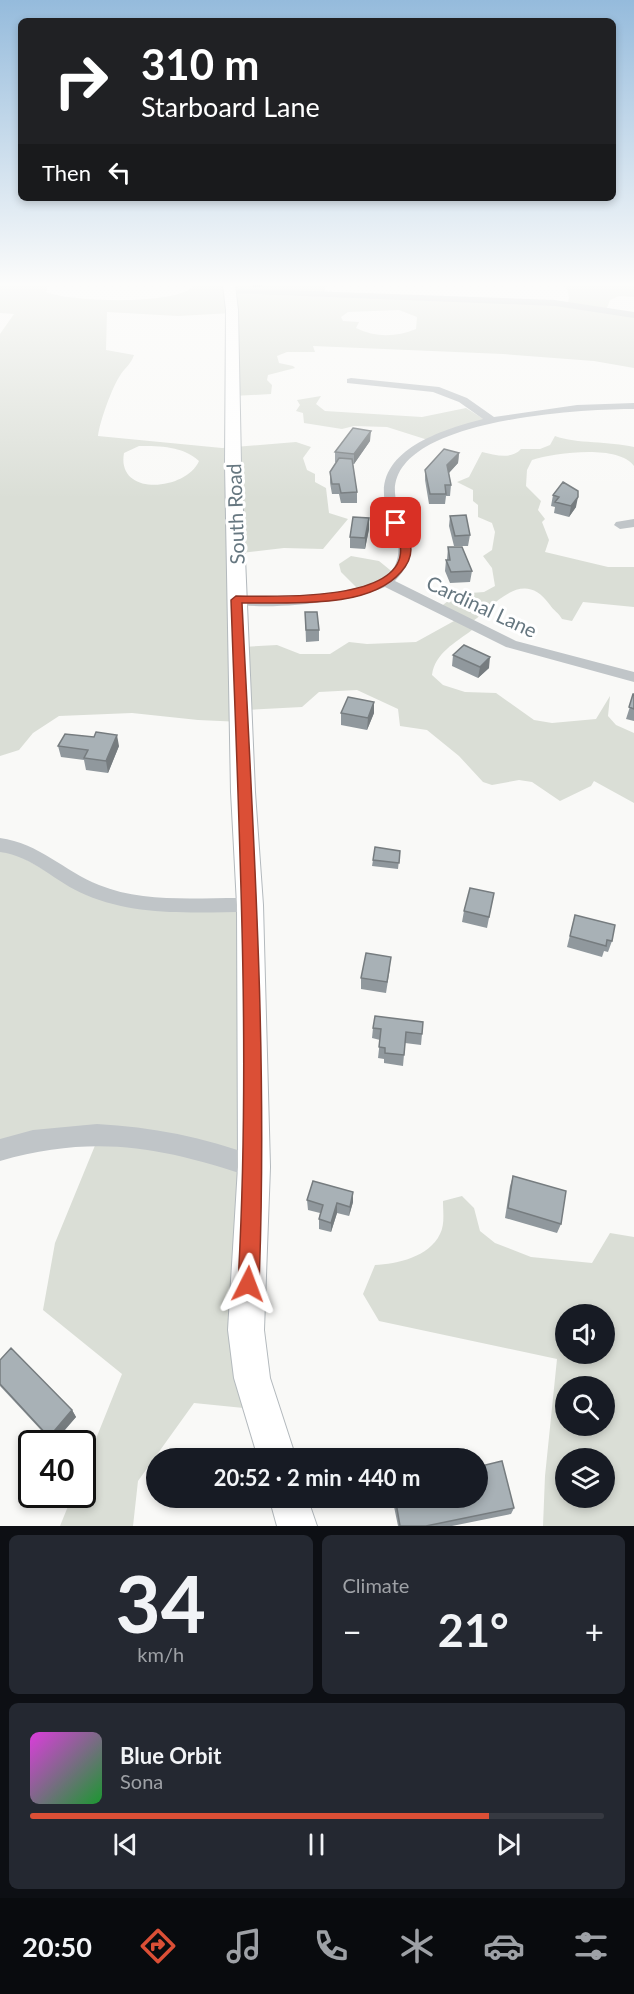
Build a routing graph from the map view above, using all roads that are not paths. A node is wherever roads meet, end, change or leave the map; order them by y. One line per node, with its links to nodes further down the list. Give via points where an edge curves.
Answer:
1 (231, 356): 8 (street, South Road)
2 (351, 381): 4 (street, via 435,389 464,400)
3 (634, 406): 4 (street, via 582,407)
4 (490, 419): 7 (street, via 429,441 413,451 392,474 390,504 406,545 404,562)
5 (634, 523): 6 (street)
6 (620, 525)
7 (386, 582): 8 (street, via 349,595); 9 (street, Cardinal Lane, via 511,644)
8 (236, 600): 11 (street, South Road)
9 (634, 677)
10 (0, 845): 11 (street, via 29,855 94,891 129,901)
11 (250, 905): 13 (street, South Road)
12 (0, 1150): 13 (street, via 61,1136 116,1133 197,1147)
13 (254, 1167): 14 (street, South Road, via 246,1330 252,1378)
14 (274, 1448)
15 (291, 1508): 16 (street)
16 (297, 1526)

